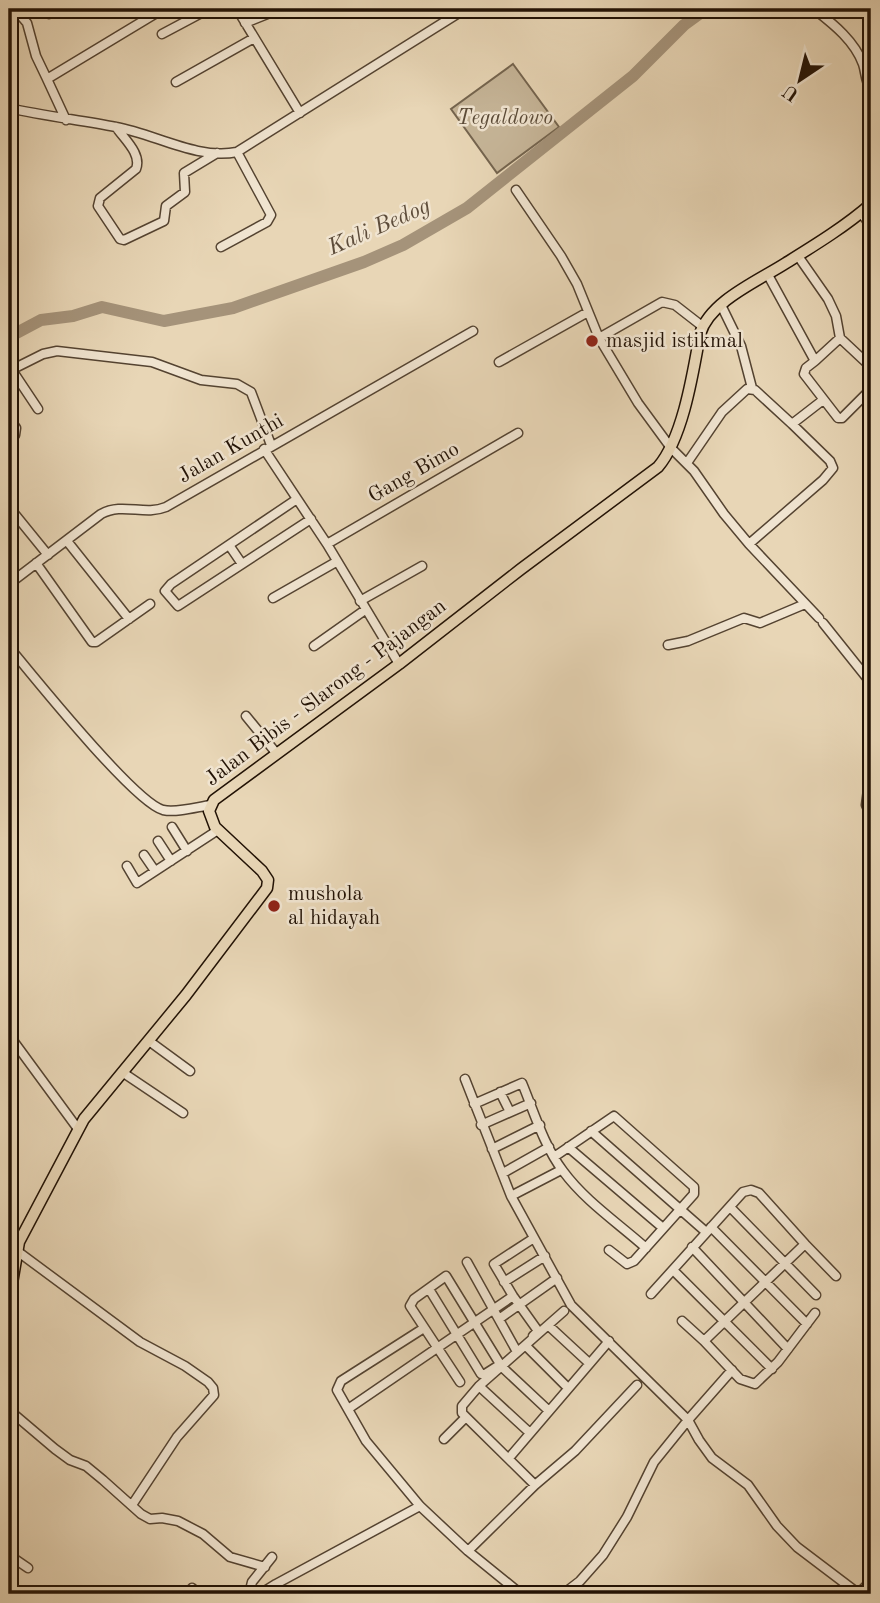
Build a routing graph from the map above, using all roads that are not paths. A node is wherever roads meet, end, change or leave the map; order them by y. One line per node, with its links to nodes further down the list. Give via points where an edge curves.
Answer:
1 (15, 9): 11 (street, via 27,23)
2 (163, 9): 11 (street)
3 (209, 9): 9 (street)
4 (237, 9): 8 (street)
5 (280, 9): 8 (street)
6 (465, 9): 15 (street)
7 (814, 9): 13 (street, via 841,30 861,60)
8 (245, 23): 10 (street)
9 (162, 34)
10 (254, 38): 12 (street); 15 (street)
11 (47, 79): 16 (street)
12 (176, 82)
13 (871, 90)
14 (9, 108): 16 (street)
15 (300, 113): 18 (street)
16 (66, 120): 17 (street)
17 (116, 127): 19 (street); 19 (street, via 138,164 100,198 98,206 120,239 164,221 166,206 185,192 184,173)
18 (237, 152): 19 (street); 24 (street, via 271,215 267,222)
19 (217, 153)
20 (516, 190): 28 (street, via 562,256)
21 (871, 204): 22 (main road, Jalan Bibis - Slarong - Pajangan)
22 (861, 213): 23 (street); 25 (main road, Jalan Bibis - Slarong - Pajangan)
23 (871, 226)
24 (221, 247)
25 (798, 256): 26 (main road, Jalan Bibis - Slarong - Pajangan); 32 (street, via 828,299)
26 (768, 275): 27 (main road, Jalan Bibis - Slarong - Pajangan); 34 (street)
27 (721, 305): 29 (main road, Jalan Bibis - Slarong - Pajangan); 37 (street, via 741,346)
28 (588, 312): 31 (street); 33 (street)
29 (702, 326): 31 (street, via 675,305 662,302); 46 (main road, Jalan Bibis - Slarong - Pajangan)
30 (473, 331): 45 (street, Jalan Kunthi)
31 (599, 338): 46 (street, via 622,380)
32 (840, 338): 34 (street); 35 (street)
33 (499, 362)
34 (815, 362): 39 (street, via 804,374)
35 (871, 367)
36 (11, 370): 40 (street); 45 (street, via 57,351 152,362 201,380 237,384 251,392)
37 (752, 388): 42 (street); 47 (street, via 722,412)
38 (868, 392): 39 (street, via 840,419)
39 (823, 400): 42 (street)
40 (38, 409)
41 (9, 418): 44 (street, via 16,428)
42 (792, 424): 53 (street, via 833,468)
43 (519, 433): 52 (street, Gang Bimo)
44 (9, 441)
45 (268, 447): 48 (street); 51 (street, Jalan Kunthi, via 166,507 150,512 114,508)
46 (671, 448): 47 (street); 70 (main road, Jalan Bibis - Slarong - Pajangan, via 651,472)
47 (687, 463): 53 (street)
48 (298, 499): 50 (street); 54 (street)
49 (9, 508): 55 (street)
50 (311, 519): 52 (street); 58 (street)
51 (67, 541): 55 (street, Jalan Kunthi); 66 (street)
52 (327, 544): 56 (street)
53 (749, 544): 64 (street)
54 (229, 545): 58 (street); 58 (street, via 165,591 178,606)
55 (48, 555): 57 (street, Jalan Kunthi)
56 (336, 562): 61 (street); 62 (street)
57 (36, 563): 60 (street, Jalan Kunthi); 66 (street, via 92,642)
58 (242, 564)
59 (422, 566): 62 (street)
60 (9, 584)
61 (273, 598)
62 (360, 601): 65 (street)
63 (150, 604): 66 (street)
64 (805, 604): 67 (street, via 760,623 744,618 688,642); 71 (street)
65 (365, 610): 68 (street); 70 (street)
66 (129, 619)
67 (668, 645)
68 (314, 646)
69 (9, 647): 75 (street, via 152,804 170,811)
70 (399, 664): 73 (main road, Jalan Bibis - Slarong - Pajangan)
71 (871, 683)
72 (246, 716): 73 (street)
73 (277, 754): 75 (main road, Jalan Bibis - Slarong - Pajangan)
74 (871, 767): 76 (street, via 866,804)
75 (211, 805): 78 (main road, Jalan Bibis - Slarong - Pajangan, via 209,811)
76 (871, 817)
77 (172, 827): 80 (street)
78 (218, 830): 80 (street); 86 (main road, via 262,871 267,888)
79 (158, 841): 82 (street)
80 (187, 851): 82 (street)
81 (144, 855): 84 (street)
82 (172, 861): 84 (street)
83 (127, 866): 84 (street, via 137,883)
84 (155, 871)
85 (9, 1035): 97 (street)
86 (149, 1041): 87 (street); 88 (main road)
87 (190, 1071)
88 (122, 1072): 94 (street); 97 (main road)
89 (465, 1079): 92 (street)
90 (500, 1092): 91 (street, via 522,1083); 92 (street); 93 (street)
91 (531, 1103): 93 (street); 96 (street)
92 (474, 1104): 95 (street)
93 (510, 1112): 95 (street)
94 (183, 1113)
95 (481, 1125): 101 (street)
96 (540, 1125): 99 (street); 101 (street)
97 (78, 1129): 113 (main road)
98 (591, 1131): 100 (street); 107 (street); 107 (street, via 614,1116 694,1187 694,1194)
99 (549, 1147): 102 (street); 104 (street)
100 (568, 1147): 102 (street); 108 (street)
101 (492, 1149): 104 (street)
102 (554, 1157): 103 (street)
103 (562, 1170): 105 (street); 114 (street)
104 (503, 1173): 105 (street)
105 (511, 1196): 110 (street)
106 (730, 1207): 109 (street); 111 (street, via 743,1192 755,1191); 118 (street)
107 (681, 1209): 108 (street); 109 (street)
108 (663, 1228): 114 (street)
109 (708, 1230): 112 (street); 123 (street)
110 (534, 1238): 116 (street); 122 (street, via 495,1262)
111 (805, 1244): 118 (street); 120 (street)
112 (692, 1247): 119 (street); 129 (street)
113 (13, 1248): 128 (main road); 165 (street, via 140,1342 185,1366 213,1388 214,1395 177,1437)
114 (646, 1248): 115 (street, via 631,1264)
115 (610, 1250)
116 (545, 1256): 121 (street); 122 (street)
117 (467, 1262): 131 (street)
118 (784, 1264): 123 (street); 126 (street)
119 (673, 1270): 125 (street); 135 (street)
120 (836, 1276)
121 (557, 1278): 130 (street); 142 (street, via 572,1305)
122 (504, 1282): 127 (street)
123 (765, 1283): 129 (street); 138 (street)
124 (429, 1289): 137 (street, via 448,1276); 140 (street, via 411,1302); 141 (street)
125 (651, 1294)
126 (816, 1295)
127 (513, 1296): 130 (street); 131 (street)
128 (9, 1301)
129 (745, 1301): 135 (street); 146 (street)
130 (519, 1305): 134 (street); 147 (street, via 538,1331)
131 (493, 1309): 134 (street); 137 (street)
132 (564, 1311): 139 (street)
133 (815, 1314): 138 (street)
134 (499, 1319): 147 (street)
135 (725, 1320): 143 (street); 150 (street)
136 (682, 1321): 143 (street)
137 (473, 1324): 141 (street); 149 (street)
138 (807, 1324): 146 (street)
139 (549, 1326): 144 (street); 148 (street)
140 (424, 1328): 145 (street); 157 (street, via 341,1381 337,1390)
141 (457, 1334): 145 (street); 149 (street, via 481,1374)
142 (609, 1341): 148 (street); 160 (street)
143 (704, 1341): 151 (street)
144 (526, 1346): 149 (street); 155 (street)
145 (437, 1348): 152 (street); 157 (street)
146 (788, 1349): 150 (street)
147 (516, 1350): 149 (street)
148 (589, 1363): 155 (street)
149 (501, 1366): 154 (street); 158 (street)
150 (772, 1368): 151 (street, via 755,1384 740,1379)
151 (732, 1370): 160 (street)
152 (460, 1382)
153 (637, 1385): 164 (street, via 575,1451)
154 (479, 1386): 159 (street, via 462,1406); 161 (street)
155 (568, 1388): 158 (street)
156 (9, 1409): 165 (street)
157 (348, 1409): 166 (street, via 366,1441)
158 (549, 1411): 161 (street)
159 (466, 1417): 162 (street); 163 (street)
160 (688, 1420): 176 (street, via 654,1462 603,1555); 177 (street, via 712,1458 748,1485 797,1547)
161 (530, 1433): 163 (street)
162 (444, 1439)
163 (509, 1458): 164 (street)
164 (535, 1485): 167 (street)
165 (132, 1505): 170 (street, via 150,1519 178,1521 194,1529 230,1557)
166 (420, 1506): 167 (street); 174 (street)
167 (468, 1551): 175 (street)
168 (9, 1555): 171 (street)
169 (272, 1558): 170 (street)
170 (265, 1567): 173 (street, via 252,1582)
171 (28, 1569)
172 (871, 1581): 177 (street)
173 (249, 1594)
174 (260, 1594)
175 (521, 1594)
176 (564, 1594)
177 (858, 1594)

